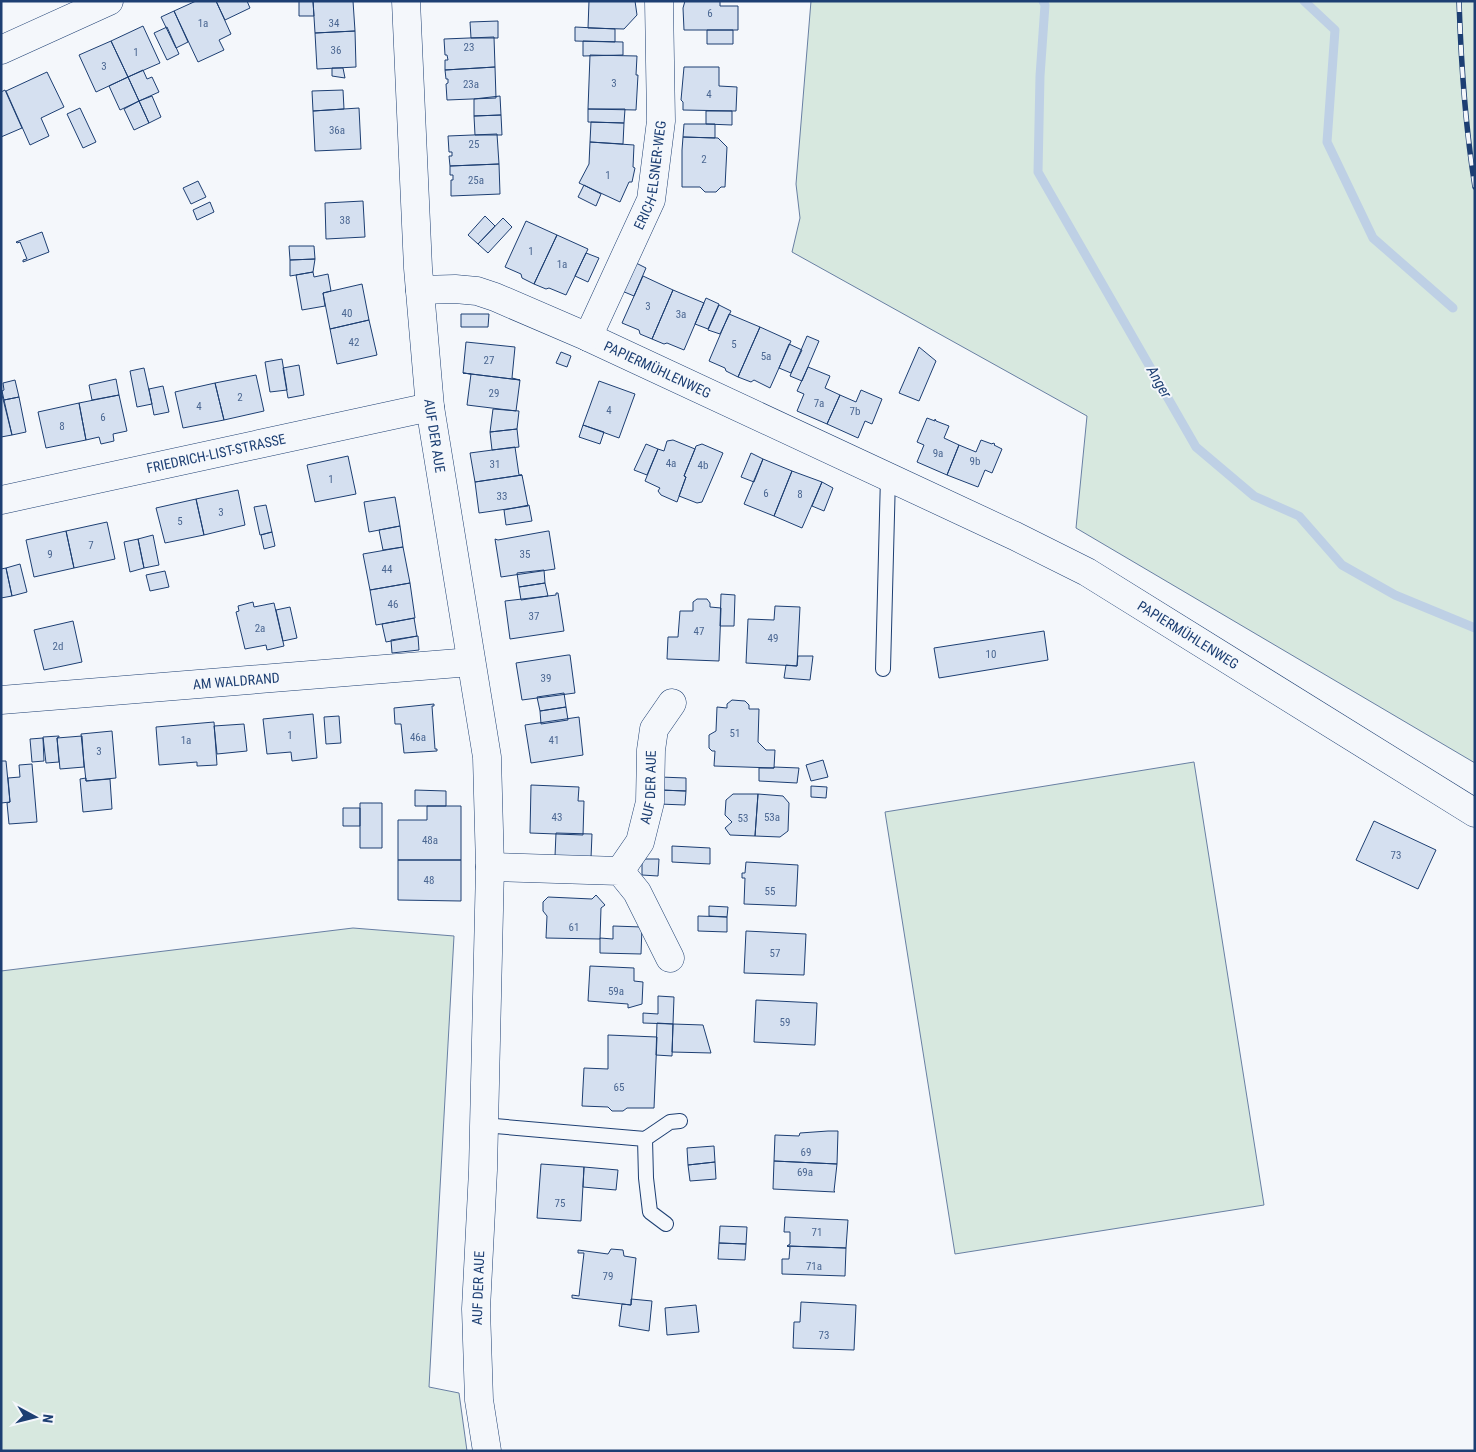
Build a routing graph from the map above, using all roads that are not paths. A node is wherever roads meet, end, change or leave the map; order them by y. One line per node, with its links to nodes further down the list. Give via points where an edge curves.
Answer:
1 (109, 1): 4 (street)
2 (406, 1): 5 (street, AUF DER AUE)
3 (659, 1): 6 (street, ERICH-ELSNER-WEG, via 661,120 651,200)
4 (1, 50)
5 (420, 290): 6 (street, PAPIERMÜHLENWEG, via 477,291); 7 (street, AUF DER AUE)
6 (588, 337): 8 (street, PAPIERMÜHLENWEG)
7 (430, 407): 9 (street, FRIEDRICH-LIST-STRASSE); 10 (street, AUF DER AUE)
8 (888, 477): 11 (lane); 14 (street, PAPIERMÜHLENWEG, via 1088,572)
9 (1, 500)
10 (471, 662): 12 (street, AM WALDRAND); 15 (street, AUF DER AUE, via 487,757)
11 (884, 669)
12 (1, 700)
13 (672, 703): 16 (street, AUF DER AUE, via 654,729 650,802 640,842)
14 (1475, 813)
15 (490, 867): 16 (street); 19 (street, AUF DER AUE)
16 (620, 871): 17 (street, via 638,892)
17 (670, 958)
18 (680, 1121): 20 (lane, via 670,1122)
19 (483, 1124): 20 (lane); 22 (street, AUF DER AUE, via 476,1309 479,1400)
20 (645, 1139): 21 (lane, via 650,1212)
21 (666, 1224)
22 (487, 1451)

